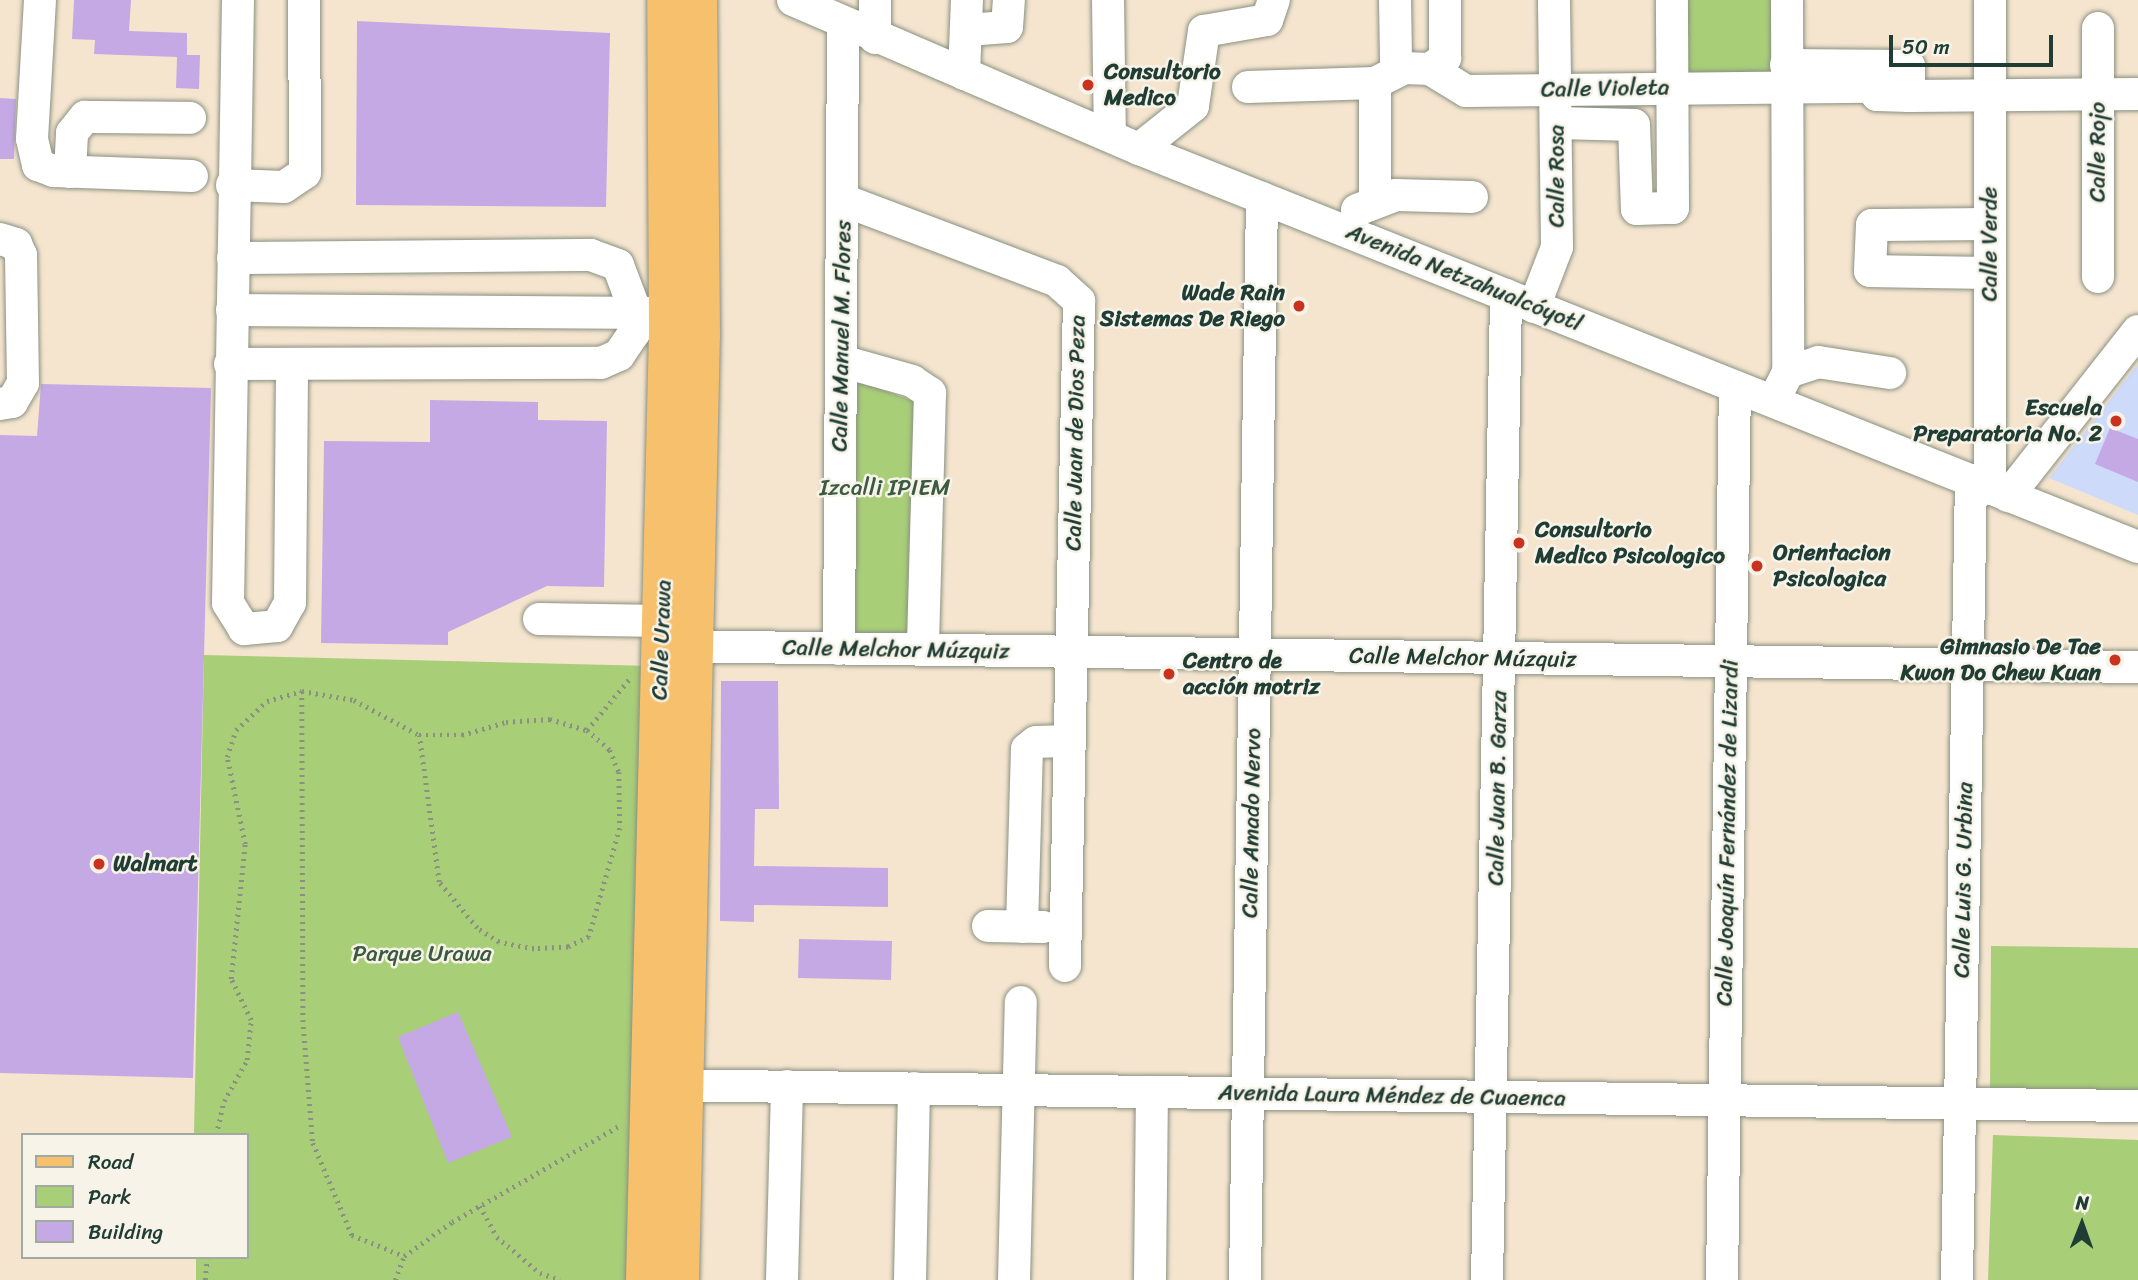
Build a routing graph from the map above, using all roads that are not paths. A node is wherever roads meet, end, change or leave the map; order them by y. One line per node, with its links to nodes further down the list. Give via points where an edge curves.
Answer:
1 (40, 0): 35 (street, via 34,156 38,165)
2 (237, 0): 37 (street)
3 (304, 0): 37 (street, via 305,173 284,187)
4 (666, 0): 50 (main road, Calle Urawa)
5 (698, 0): 50 (main road, Calle Urawa)
6 (793, 0): 18 (street, Avenida Netzahualcóyotl)
7 (875, 0): 20 (street)
8 (1009, 0): 17 (street, via 1007,27)
9 (1108, 0): 33 (street)
10 (1274, 0): 34 (street, via 1267,20 1204,31 1193,106)
11 (1395, 0): 21 (street, via 1395,58)
12 (1446, 0): 21 (street, via 1445,58)
13 (1554, 0): 27 (street, Calle Rosa)
14 (1672, 0): 26 (street)
15 (1787, 0): 23 (street)
16 (1990, 0): 30 (street, Calle Verde)
17 (967, 15): 22 (street)
18 (844, 23): 20 (street, Avenida Netzahualcóyotl); 40 (street, Calle Manuel M. Flores)
19 (2098, 28): 28 (street, Calle Rojo)
20 (876, 38): 22 (street, Avenida Netzahualcóyotl)
21 (1417, 69): 24 (street); 27 (street, Calle Violeta, via 1466,91)
22 (964, 74): 33 (street, Avenida Netzahualcóyotl)
23 (1786, 76): 26 (street, Calle Violeta); 30 (street, Calle Violeta, via 1871,87 1877,95); 55 (street)
24 (1375, 83): 25 (street); 41 (street)
25 (1248, 87)
26 (1674, 87): 27 (street, Calle Violeta); 32 (street, via 1673,208 1637,209 1634,125)
27 (1555, 89): 32 (street, Calle Rosa)
28 (2098, 94): 29 (street, Calle Violeta); 30 (street, Calle Violeta); 47 (street, Calle Rojo)
29 (2138, 94)
30 (1994, 96): 42 (street, Calle Verde)
31 (190, 118): 35 (street, via 85,117 72,133)
32 (1559, 123): 48 (street, Calle Rosa, via 1557,247)
33 (1110, 135): 34 (street, Avenida Netzahualcóyotl)
34 (1139, 149): 39 (street, Avenida Netzahualcóyotl)
35 (70, 172): 36 (street)
36 (192, 176)
37 (232, 185): 45 (street)
38 (1472, 197): 41 (street, via 1415,193)
39 (1262, 198): 43 (street, Avenida Netzahualcóyotl); 67 (street, Calle Amado Nervo)
40 (843, 200): 52 (street, Calle Manuel M. Flores); 66 (street, Calle Juan de Dios Peza, via 1057,281 1079,301)
41 (1375, 201): 43 (street)
42 (1988, 224): 46 (street, Calle Verde); 46 (street, via 1872,225 1870,271)
43 (1333, 226): 48 (street, Avenida Netzahualcóyotl)
44 (0, 239): 59 (street, via 16,244 21,255 23,370 19,395)
45 (233, 258): 49 (street); 50 (street, via 592,255 618,265)
46 (1990, 272): 60 (street, Calle Verde)
47 (2098, 277)
48 (1520, 301): 57 (street, Avenida Netzahualcóyotl); 68 (street, Calle Juan B. Garza)
49 (232, 310): 50 (street); 53 (street)
50 (668, 323): 54 (street, via 619,355 583,365); 63 (main road, Calle Urawa)
51 (2138, 331): 60 (street)
52 (841, 361): 64 (street, Calle Manuel M. Flores); 65 (street, via 912,381 930,393)
53 (230, 364): 54 (street); 54 (street, via 228,603 244,629 264,631 277,626 290,603)
54 (292, 364)
55 (1788, 372): 56 (street, via 1818,362); 58 (street)
56 (1890, 373)
57 (1735, 387): 58 (street, Avenida Netzahualcóyotl); 69 (street, Calle Joaquín Fernández de Lizardi)
58 (1773, 402): 60 (street, Avenida Netzahualcóyotl)
59 (0, 404)
60 (1990, 488): 61 (street, Avenida Netzahualcóyotl); 70 (street, Calle Luis G. Urbina)
61 (2138, 547)
62 (539, 619): 63 (street, Calle Melchor Múzquiz)
63 (670, 645): 64 (street, Calle Melchor Múzquiz); 83 (main road, Calle Urawa)
64 (839, 649): 65 (street, Calle Melchor Múzquiz)
65 (923, 650): 66 (street, Calle Melchor Múzquiz)
66 (1069, 653): 67 (street, Calle Melchor Múzquiz); 72 (street, Calle Juan de Dios Peza)
67 (1255, 655): 68 (street, Calle Melchor Múzquiz); 82 (street, Calle Amado Nervo)
68 (1500, 659): 69 (street, Calle Melchor Múzquiz); 84 (street, Calle Juan B. Garza)
69 (1731, 662): 70 (street, Calle Melchor Múzquiz); 85 (street, Calle Joaquín Fernández de Lizardi)
70 (1969, 666): 71 (street, Calle Melchor Múzquiz); 86 (street, Calle Luis G. Urbina)
71 (2138, 667)
72 (1068, 741): 74 (street, via 1036,742 1027,749); 75 (street, Calle Juan de Dios Peza)
73 (988, 926): 74 (street)
74 (1022, 927): 75 (street)
75 (1065, 927): 76 (street, Calle Juan de Dios Peza)
76 (1065, 966)
77 (1021, 1002): 80 (street)
78 (787, 1086): 79 (street, Avenida Laura Méndez de Cuaenca); 83 (street, Avenida Laura Méndez de Cuaenca); 90 (street)
79 (914, 1088): 80 (street, Avenida Laura Méndez de Cuaenca); 91 (street)
80 (1018, 1090): 81 (street, Avenida Laura Méndez de Cuaenca); 92 (street)
81 (1152, 1092): 82 (street, Avenida Laura Méndez de Cuaenca); 93 (street)
82 (1248, 1094): 84 (street, Avenida Laura Méndez de Cuaenca); 94 (street, Calle Amado Nervo)
83 (659, 1096): 88 (main road, Calle Urawa); 89 (main road, Calle Urawa)
84 (1494, 1098): 85 (street, Avenida Laura Méndez de Cuaenca); 95 (street, Calle Juan B. Garza)
85 (1725, 1102): 86 (street, Avenida Laura Méndez de Cuaenca); 96 (street, Calle Joaquín Fernández de Lizardi)
86 (1959, 1106): 87 (street, Avenida Laura Méndez de Cuaenca); 97 (street, Calle Luis G. Urbina)
87 (2138, 1106)
88 (645, 1280)
89 (680, 1280)
90 (782, 1280)
91 (910, 1280)
92 (1014, 1280)
93 (1150, 1280)
94 (1245, 1280)
95 (1488, 1280)
96 (1723, 1280)
97 (1957, 1280)

